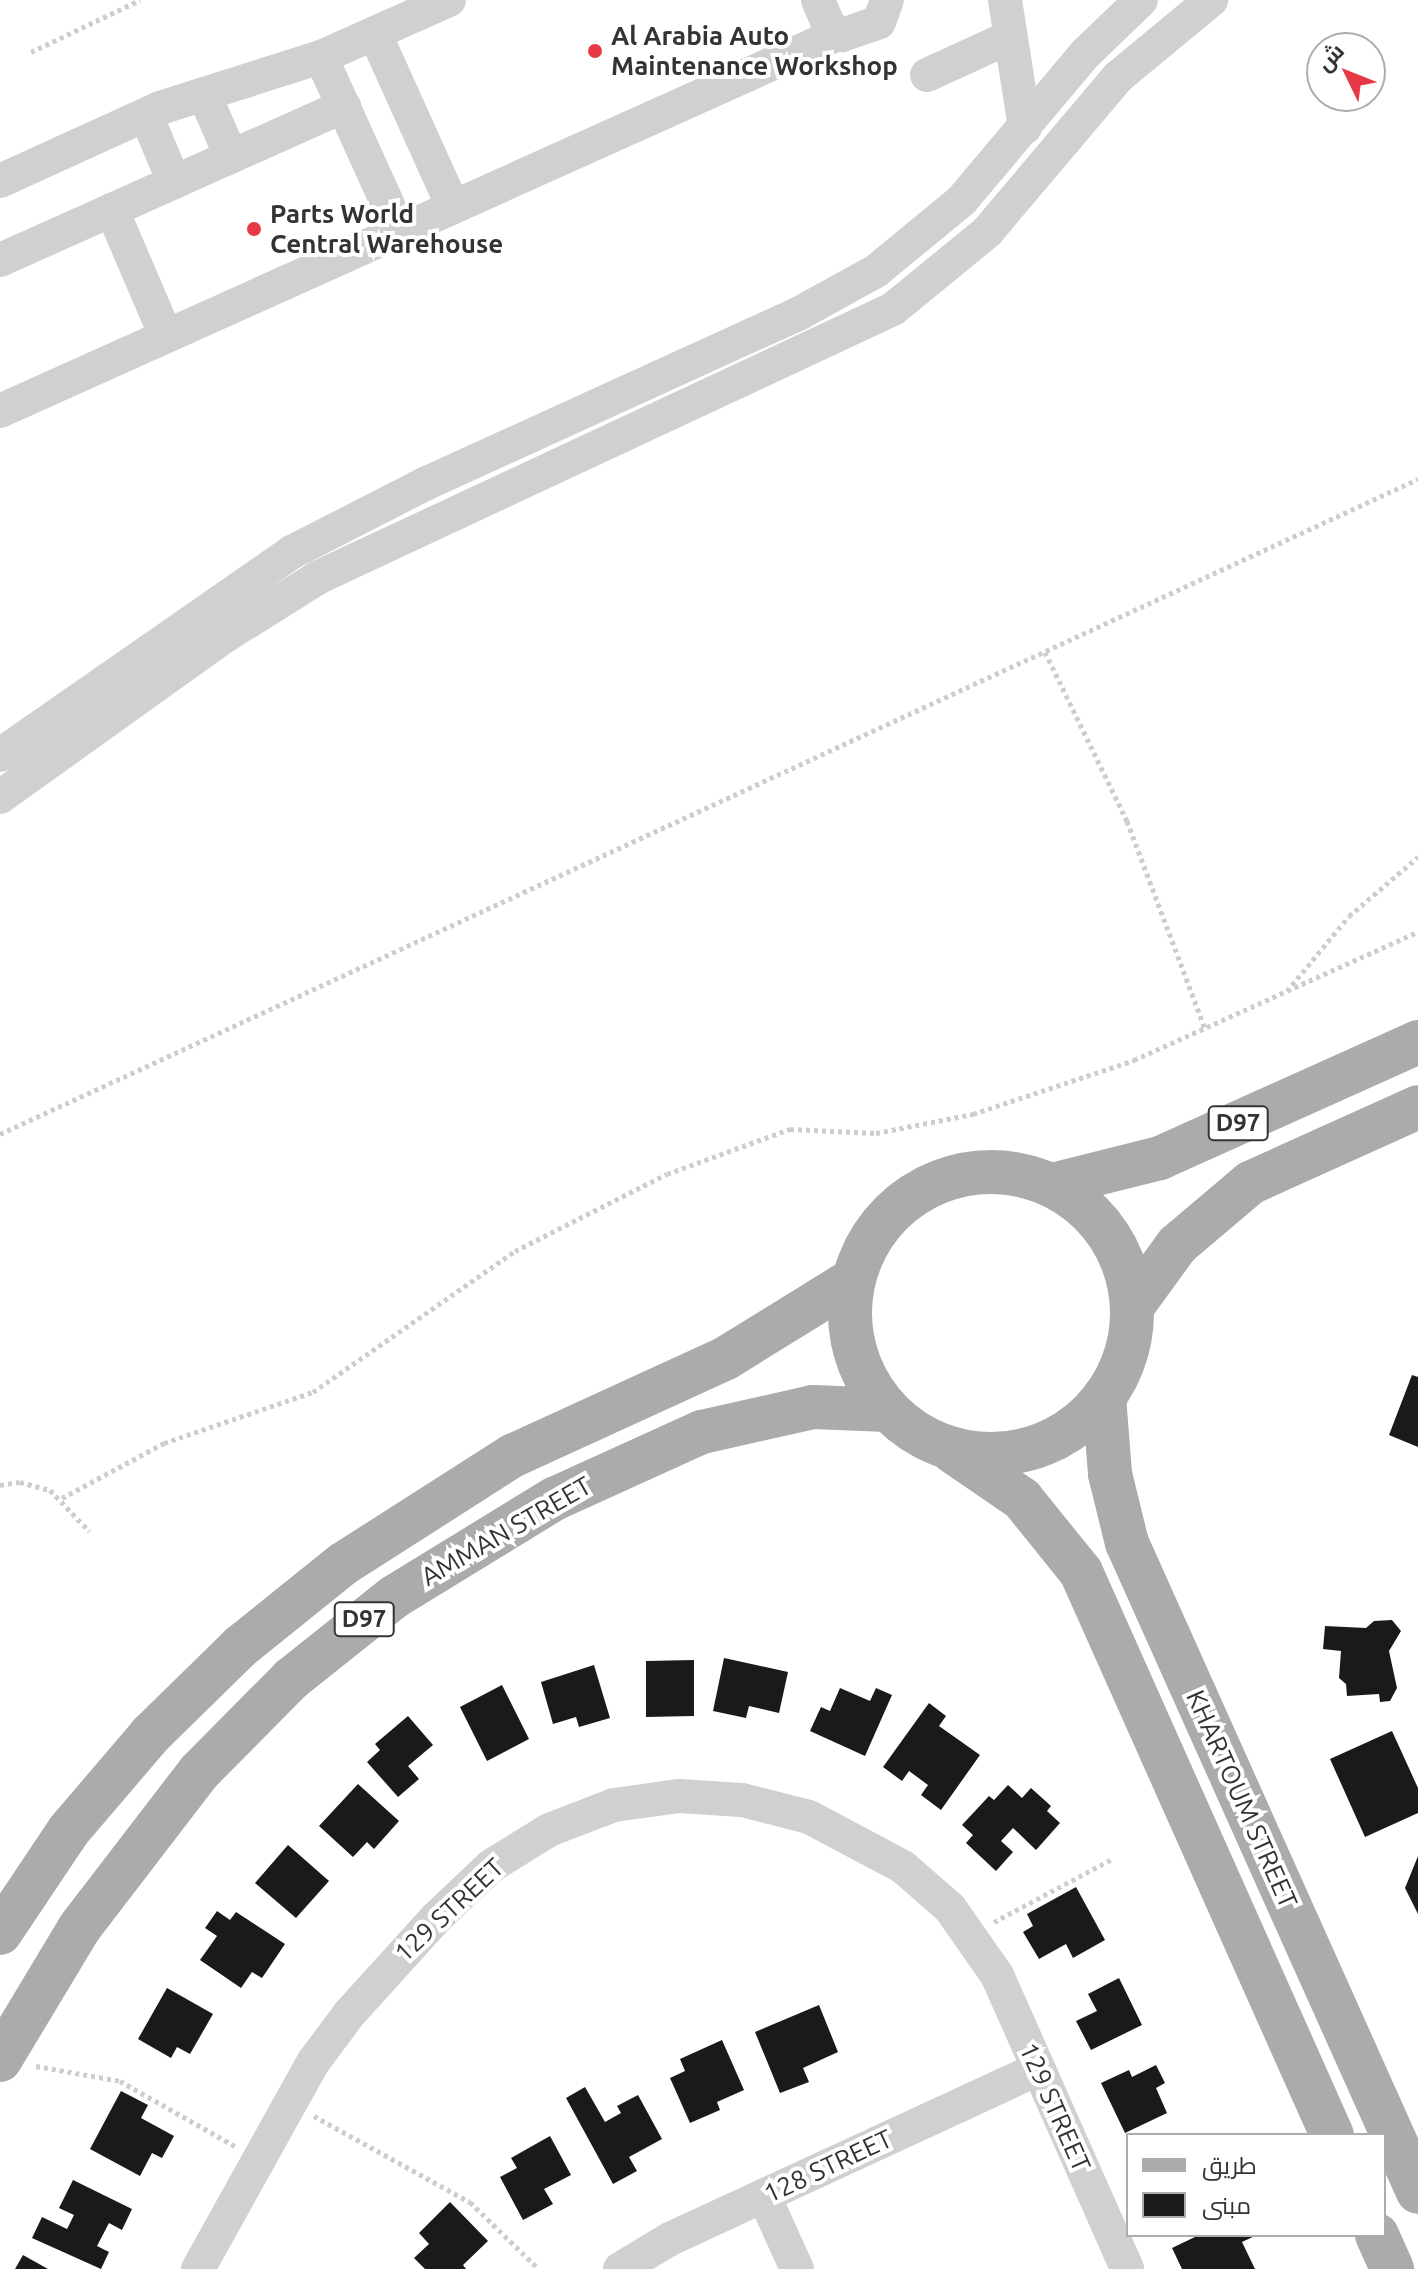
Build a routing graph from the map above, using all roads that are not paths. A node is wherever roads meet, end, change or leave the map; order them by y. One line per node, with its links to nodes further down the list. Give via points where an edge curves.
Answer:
1 (449, 0): 7 (street)
2 (818, 0): 8 (street)
3 (887, 0): 8 (street, via 879,22)
4 (1141, 0): 14 (street, via 1086,53)
5 (1211, 0): 27 (street, via 1118,77 987,232 893,309 319,577 225,636)
6 (1006, 11): 10 (street); 14 (street)
7 (375, 34): 9 (street); 18 (street)
8 (838, 34): 18 (street)
9 (321, 57): 11 (street); 12 (street)
10 (927, 75)
11 (204, 94): 13 (street); 15 (street)
12 (344, 106): 15 (street); 20 (street)
13 (146, 115): 16 (street); 17 (street)
14 (1025, 127): 24 (street, via 937,224 839,294 359,516 240,585)
15 (231, 156): 17 (street)
16 (0, 181)
17 (174, 182): 19 (street)
18 (453, 207): 20 (street)
19 (112, 210): 21 (street); 22 (street)
20 (400, 231): 22 (street)
21 (0, 260)
22 (166, 336): 23 (street)
23 (0, 411)
24 (85, 699): 25 (street); 26 (street)
25 (0, 733)
26 (0, 755)
27 (0, 797)
28 (1418, 1042): 30 (main road, D97, via 1160,1158)
29 (1418, 1107): 32 (main road, D97, via 1250,1183 1177,1245)
30 (1052, 1185): 31 (main road, via 1006,1173 947,1179 915,1194 888,1217 867,1246); 32 (main road, via 1078,1201 1108,1235 1127,1277)
31 (854, 1279): 34 (main road, via 849,1314 854,1349 867,1382); 36 (main road, D97, via 726,1358 512,1456 343,1564 241,1646 150,1735 69,1830)
32 (1132, 1307): 33 (main road, via 1120,1369)
33 (1104, 1397): 35 (main road, via 1080,1422 1028,1448 981,1454); 40 (main road, KHARTOUM STREET, via 1108,1462 1127,1543)
34 (887, 1410): 35 (main road, via 915,1433); 37 (main road, AMMAN STREET / D97, via 813,1407 702,1432 554,1499 394,1597 291,1679 199,1772 80,1927)
35 (946, 1448): 39 (main road, KHARTOUM STREET, via 1022,1499 1081,1572)
36 (0, 1933)
37 (15, 2063)
38 (1038, 2069): 41 (street, 128 STREET); 43 (street, 129 STREET, via 997,1975 972,1933 903,1867 809,1817 711,1797 614,1805 539,1835 466,1889 349,2014 288,2103); 46 (street, 129 STREET)
39 (1331, 2133)
40 (1418, 2192)
41 (764, 2196): 44 (street, 128 STREET, via 670,2239); 45 (street)
42 (1378, 2237): 47 (main road)
43 (198, 2269)
44 (620, 2269)
45 (797, 2269)
46 (1127, 2269)
47 (1392, 2269)

